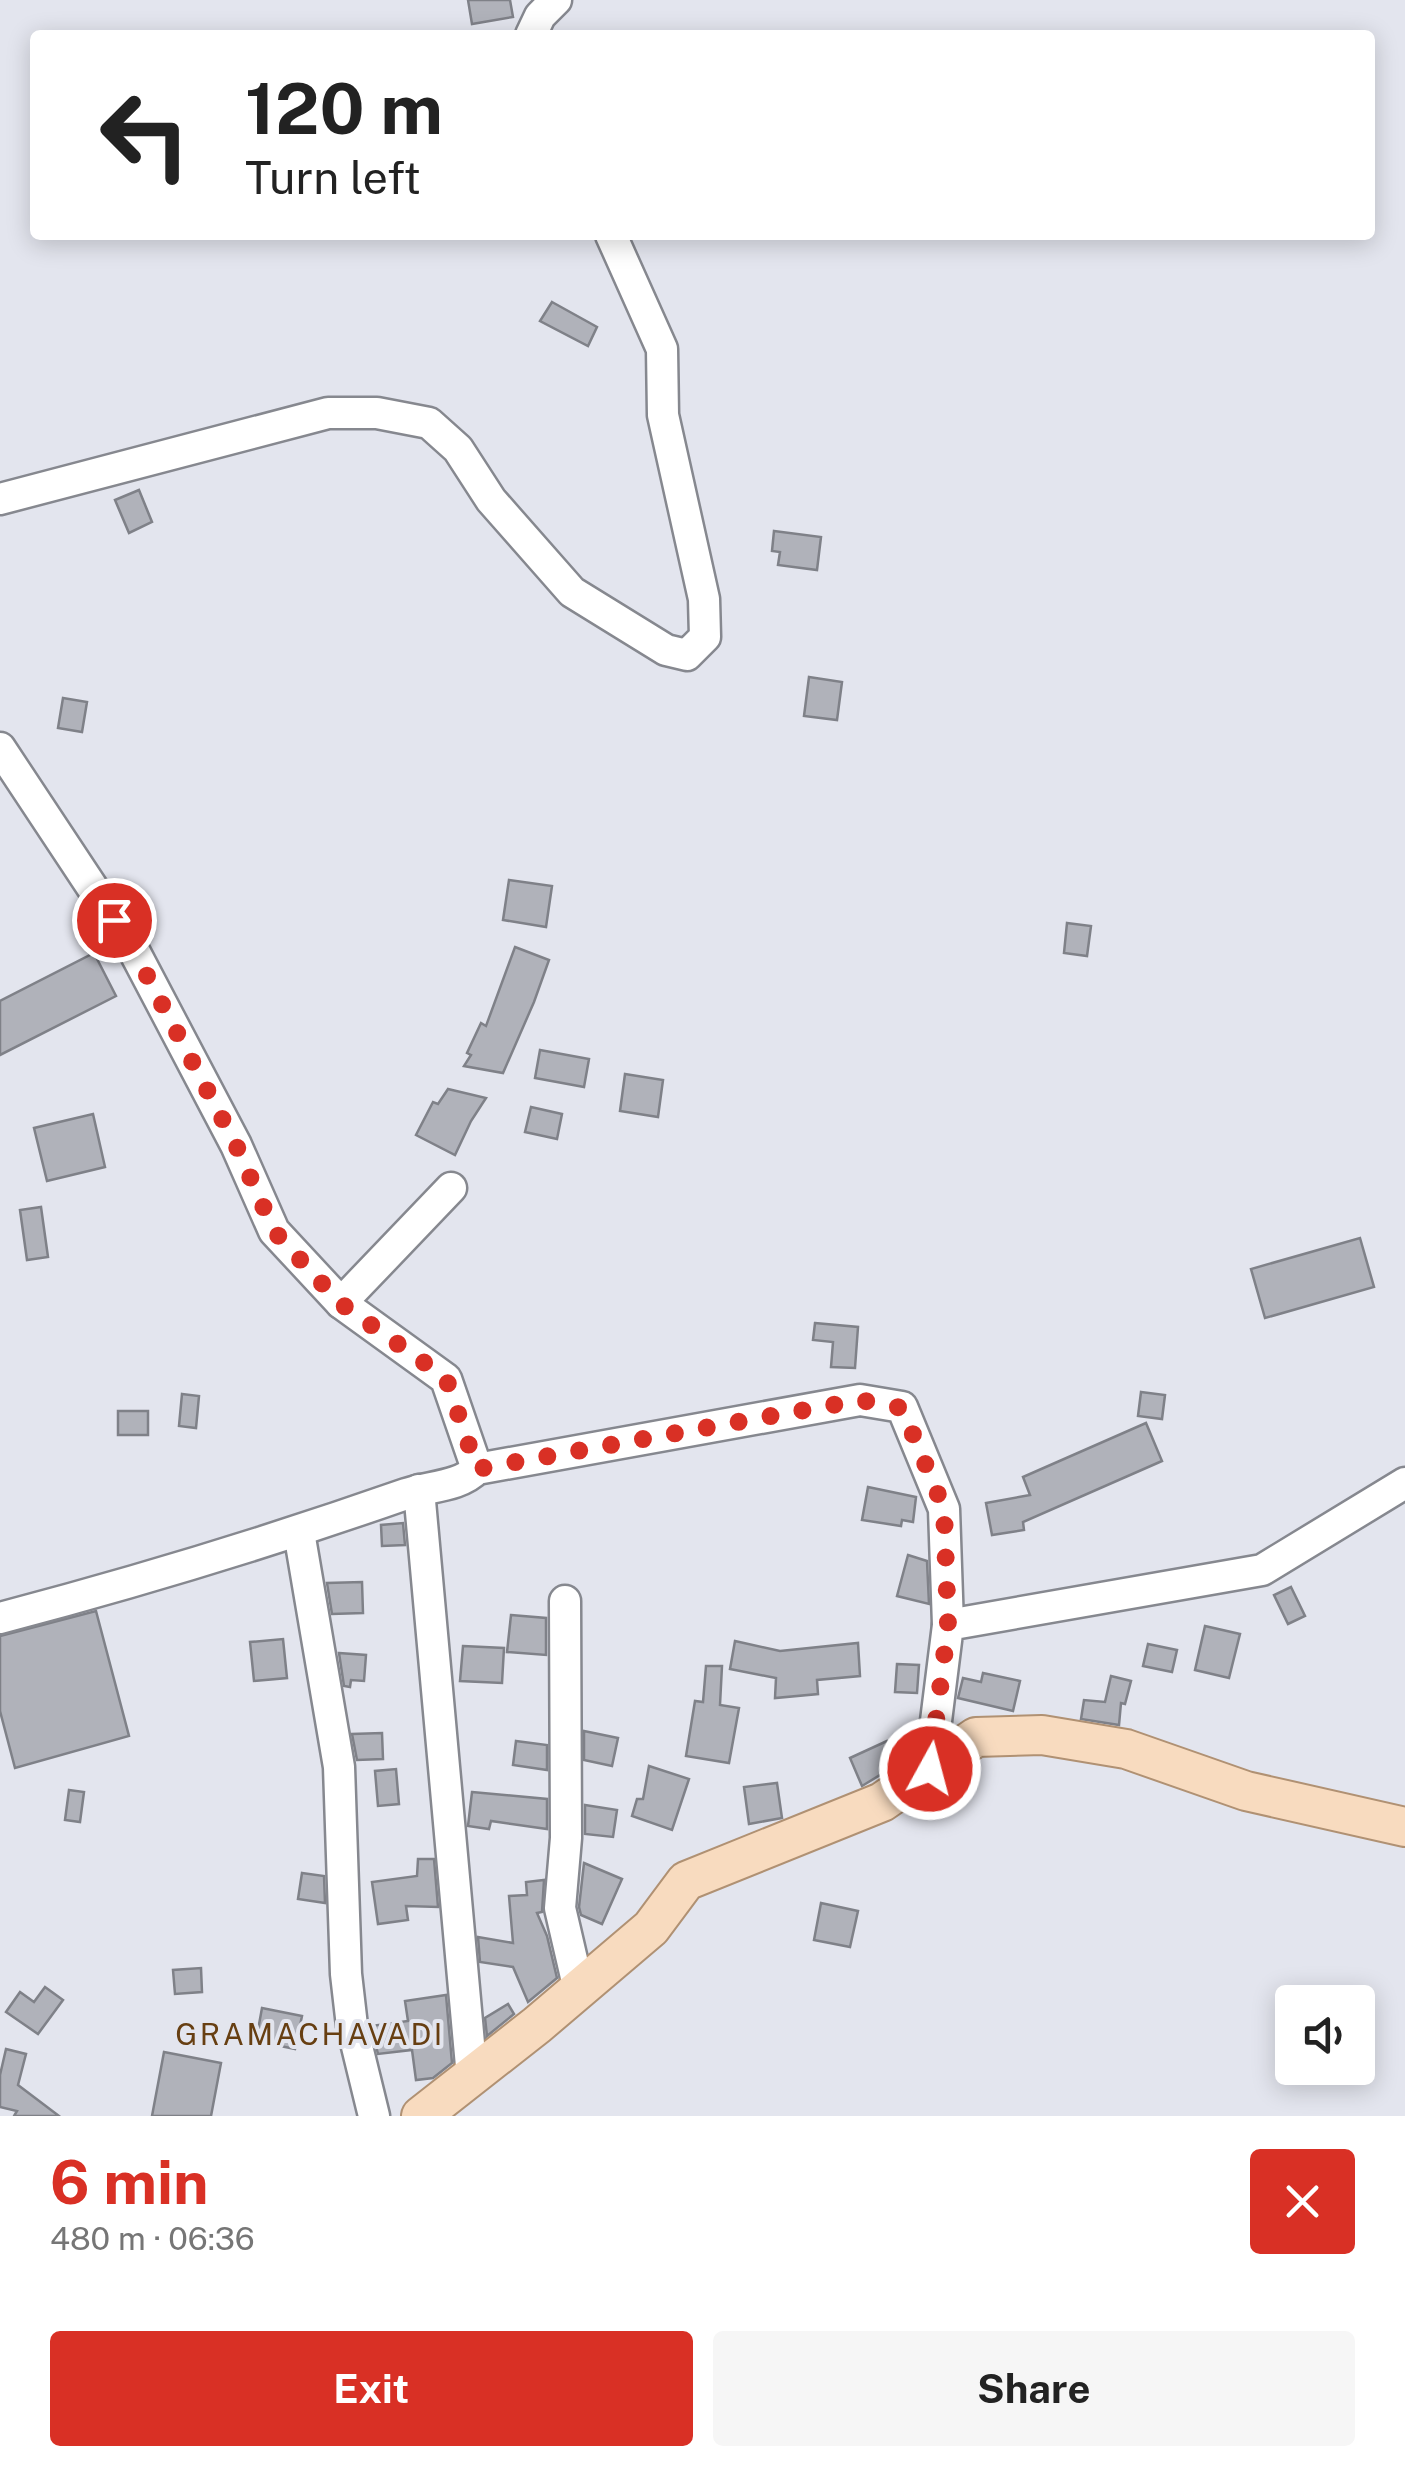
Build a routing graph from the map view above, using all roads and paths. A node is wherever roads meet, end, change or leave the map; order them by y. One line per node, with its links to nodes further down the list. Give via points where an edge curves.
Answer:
1 (556, 0): 2 (street)
2 (533, 30)
3 (613, 240): 4 (street, via 662,349 664,415 704,598 704,637 687,655 666,650 572,592 491,500 458,449 429,424 377,413 328,414)
4 (0, 499)
5 (0, 748): 7 (street, via 133,949 274,1231)
6 (451, 1188): 7 (street)
7 (340, 1303): 8 (street, via 446,1378)
8 (477, 1469): 10 (street, via 466,1480); 14 (street, via 860,1400 902,1408 944,1509)
9 (1405, 1483): 14 (street, via 1262,1570)
10 (418, 1490): 11 (street); 20 (street)
11 (298, 1532): 13 (street); 21 (street, via 339,1767 346,1974)
12 (565, 1601): 19 (street, via 560,1908)
13 (0, 1618)
14 (948, 1625): 15 (street)
15 (940, 1689): 16 (street, via 964,1721); 17 (street)
16 (1002, 1736): 17 (main road, via 976,1737); 18 (main road, via 1042,1734 1126,1749 1246,1791)
17 (930, 1769): 19 (main road, via 882,1802 686,1881 652,1928)
18 (1405, 1827)
19 (579, 1990): 20 (main road)
20 (472, 2076): 22 (main road)
21 (374, 2116)
22 (421, 2116)

